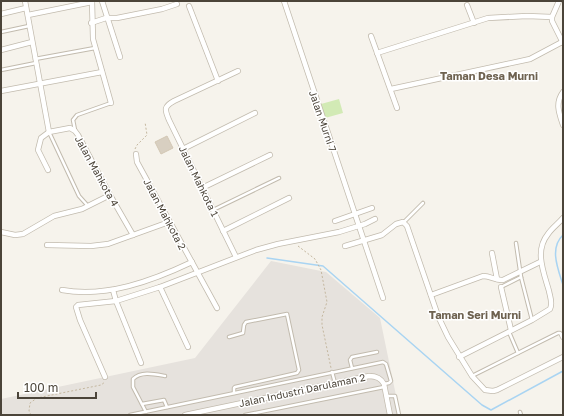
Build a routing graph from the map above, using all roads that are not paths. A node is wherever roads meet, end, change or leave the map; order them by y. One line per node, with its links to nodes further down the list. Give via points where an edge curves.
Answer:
1 (25, 1): 9 (street)
2 (102, 1): 13 (street)
3 (284, 1): 52 (street, Jalan Murni 7)
4 (559, 1): 12 (street)
5 (92, 2): 11 (street); 14 (street)
6 (177, 4): 13 (street, via 117,18)
7 (467, 5): 15 (street)
8 (189, 6): 29 (street)
9 (26, 8): 10 (street); 11 (street)
10 (1, 14)
11 (28, 15): 16 (street)
12 (552, 17): 15 (street, via 500,17); 20 (street)
13 (106, 18): 14 (street); 24 (street)
14 (91, 23): 21 (street)
15 (474, 23): 23 (street)
16 (29, 26): 17 (lane); 19 (street)
17 (1, 32)
18 (371, 36): 23 (street)
19 (32, 42): 22 (street); 25 (street)
20 (562, 43): 31 (street, via 530,59)
21 (95, 48): 25 (lane); 28 (street)
22 (1, 50)
23 (377, 53): 31 (street)
24 (120, 58)
25 (36, 61): 26 (lane); 30 (street)
26 (1, 70)
27 (238, 71): 29 (street)
28 (102, 72): 30 (street); 34 (street)
29 (218, 81): 40 (street, Jalan Mahkota 1, via 167,104 166,112)
30 (39, 83): 32 (street); 39 (street)
31 (391, 89): 35 (street)
32 (1, 91)
33 (563, 92): 37 (street, via 558,102)
34 (111, 102): 38 (lane, via 76,115)
35 (398, 108)
36 (255, 113): 40 (street)
37 (563, 125)
38 (75, 131): 39 (street, Jalan Mahkota 4, via 70,128); 46 (street, Jalan Mahkota 4)
39 (49, 132): 43 (street, via 41,138 38,150); 49 (lane, via 79,196)
40 (183, 149): 45 (street, Jalan Mahkota 1)
41 (136, 154): 56 (street, Jalan Mahkota 2)
42 (270, 155): 45 (street)
43 (48, 170)
44 (279, 178): 51 (lane)
45 (202, 188): 51 (street, Jalan Mahkota 1)
46 (110, 195): 49 (street); 61 (street, Jalan Mahkota 4)
47 (290, 198): 59 (street)
48 (423, 203): 57 (lane)
49 (88, 206): 60 (street, via 54,216 23,234)
50 (372, 208): 52 (street)
51 (213, 210): 59 (street, Jalan Mahkota 1)
52 (355, 215): 55 (street); 58 (street, Jalan Murni 7)
53 (375, 218): 58 (street)
54 (563, 218): 69 (street, via 544,239)
55 (334, 221)
56 (169, 222): 61 (street); 68 (street, Jalan Mahkota 2)
57 (403, 222): 62 (street, via 382,235); 77 (street, via 410,231)
58 (359, 226): 62 (street, Jalan Murni 7); 67 (street)
59 (223, 231): 67 (street, Jalan Mahkota 1)
60 (1, 232)
61 (133, 235): 64 (street, via 99,246)
62 (364, 240): 65 (street); 78 (street, Jalan Murni 7)
63 (516, 243): 71 (lane)
64 (47, 246)
65 (345, 246)
66 (492, 253): 72 (street)
67 (236, 257): 70 (street)
68 (192, 262): 70 (street, Jalan Mahkota 2); 76 (street)
69 (540, 262): 71 (street); 81 (street, via 551,300 550,309)
70 (198, 273): 73 (street); 80 (street, Jalan Mahkota 2)
71 (521, 275): 72 (street); 74 (lane); 81 (lane)
72 (497, 279): 77 (street, via 483,276)
73 (160, 287): 79 (street); 85 (street)
74 (500, 287): 82 (street)
75 (62, 290): 76 (street)
76 (113, 290): 79 (street)
77 (431, 295): 89 (street, via 442,327)
78 (383, 298)
79 (116, 301): 90 (street); 95 (street, via 76,306)
80 (216, 308)
81 (532, 320): 82 (street)
82 (510, 331): 87 (lane); 89 (street)
83 (563, 336): 87 (lane, via 558,333)
84 (229, 337): 98 (lane, via 244,333 246,322 287,314 299,370 297,373 235,387)
85 (188, 347)
86 (377, 352): 91 (lane, via 352,357)
87 (518, 353): 94 (lane)
88 (563, 356): 94 (street, via 493,391 485,390)
89 (459, 357): 94 (street)
90 (141, 363)
91 (352, 368): 92 (lane); 97 (lane, via 384,362 390,381)
92 (332, 372): 96 (lane); 98 (lane)
93 (165, 376): 100 (lane, via 143,374 134,377 133,387)
94 (472, 376)
95 (104, 377)
96 (335, 383): 97 (street, Jalan Industri Darulaman 2, via 377,376); 104 (street, Jalan Industri Darulaman 2)
97 (385, 385): 99 (street); 105 (lane)
98 (234, 393): 101 (lane)
99 (387, 396): 106 (street); 107 (lane, via 395,396)
100 (142, 404): 101 (lane, via 164,400); 102 (lane)
101 (167, 407): 102 (lane)
102 (146, 412): 103 (lane)
103 (130, 415)
104 (185, 415)
105 (245, 415)
106 (390, 415)
107 (399, 415)

